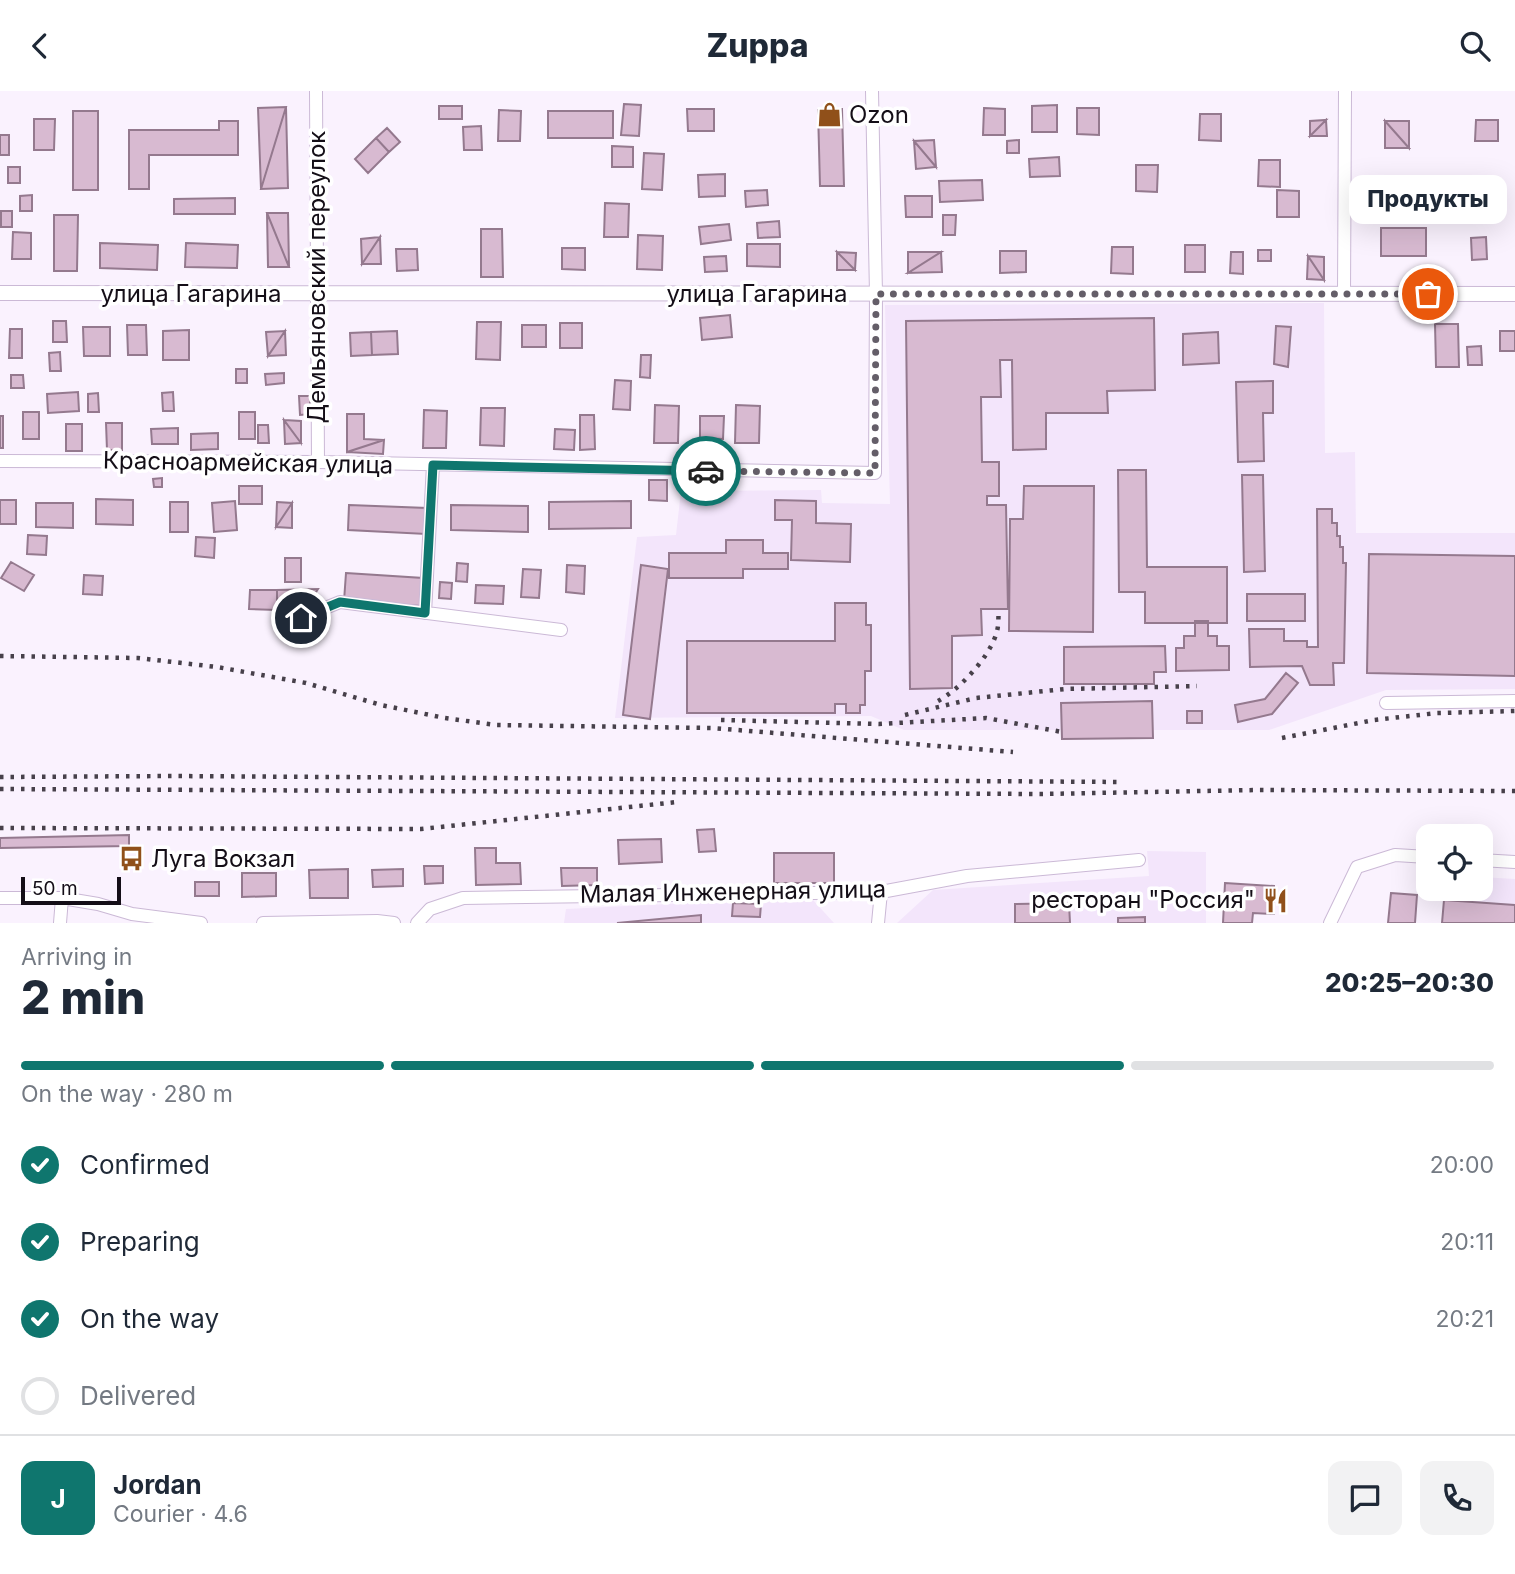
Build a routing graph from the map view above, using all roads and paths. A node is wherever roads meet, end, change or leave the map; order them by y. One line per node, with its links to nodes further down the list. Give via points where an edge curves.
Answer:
1 (316, 91): 8 (street, Демьяновский переулок)
2 (872, 91): 5 (street)
3 (1345, 91): 6 (street)
4 (0, 293): 8 (street, улица Гагарина)
5 (876, 294): 6 (street, улица Гагарина); 8 (street, улица Гагарина); 11 (street, Красноармейская улица, via 875,473)
6 (1344, 294): 7 (street, улица Гагарина)
7 (1515, 294)
8 (317, 295): 10 (street, Демьяновский переулок)
9 (0, 461): 10 (street, Красноармейская улица)
10 (318, 462): 11 (street, Красноармейская улица)
11 (433, 465): 12 (street)
12 (425, 613): 13 (street, via 340,602); 14 (street)
13 (281, 626)
14 (561, 630)
15 (1515, 701): 16 (street)
16 (1386, 703)
17 (1416, 856): 24 (street, via 1395,855 1357,867)
18 (1139, 860): 21 (street, Малая Инженерная улица, via 967,876)
19 (1493, 861): 20 (street)
20 (1515, 862)
21 (881, 892): 29 (street, Малая Инженерная улица, via 463,898 430,909); 30 (street)
22 (0, 898): 23 (street)
23 (62, 898): 25 (street); 26 (street)
24 (1332, 918)
25 (60, 923)
26 (201, 923)
27 (263, 923): 28 (street)
28 (394, 923)
29 (417, 923)
30 (878, 923)

